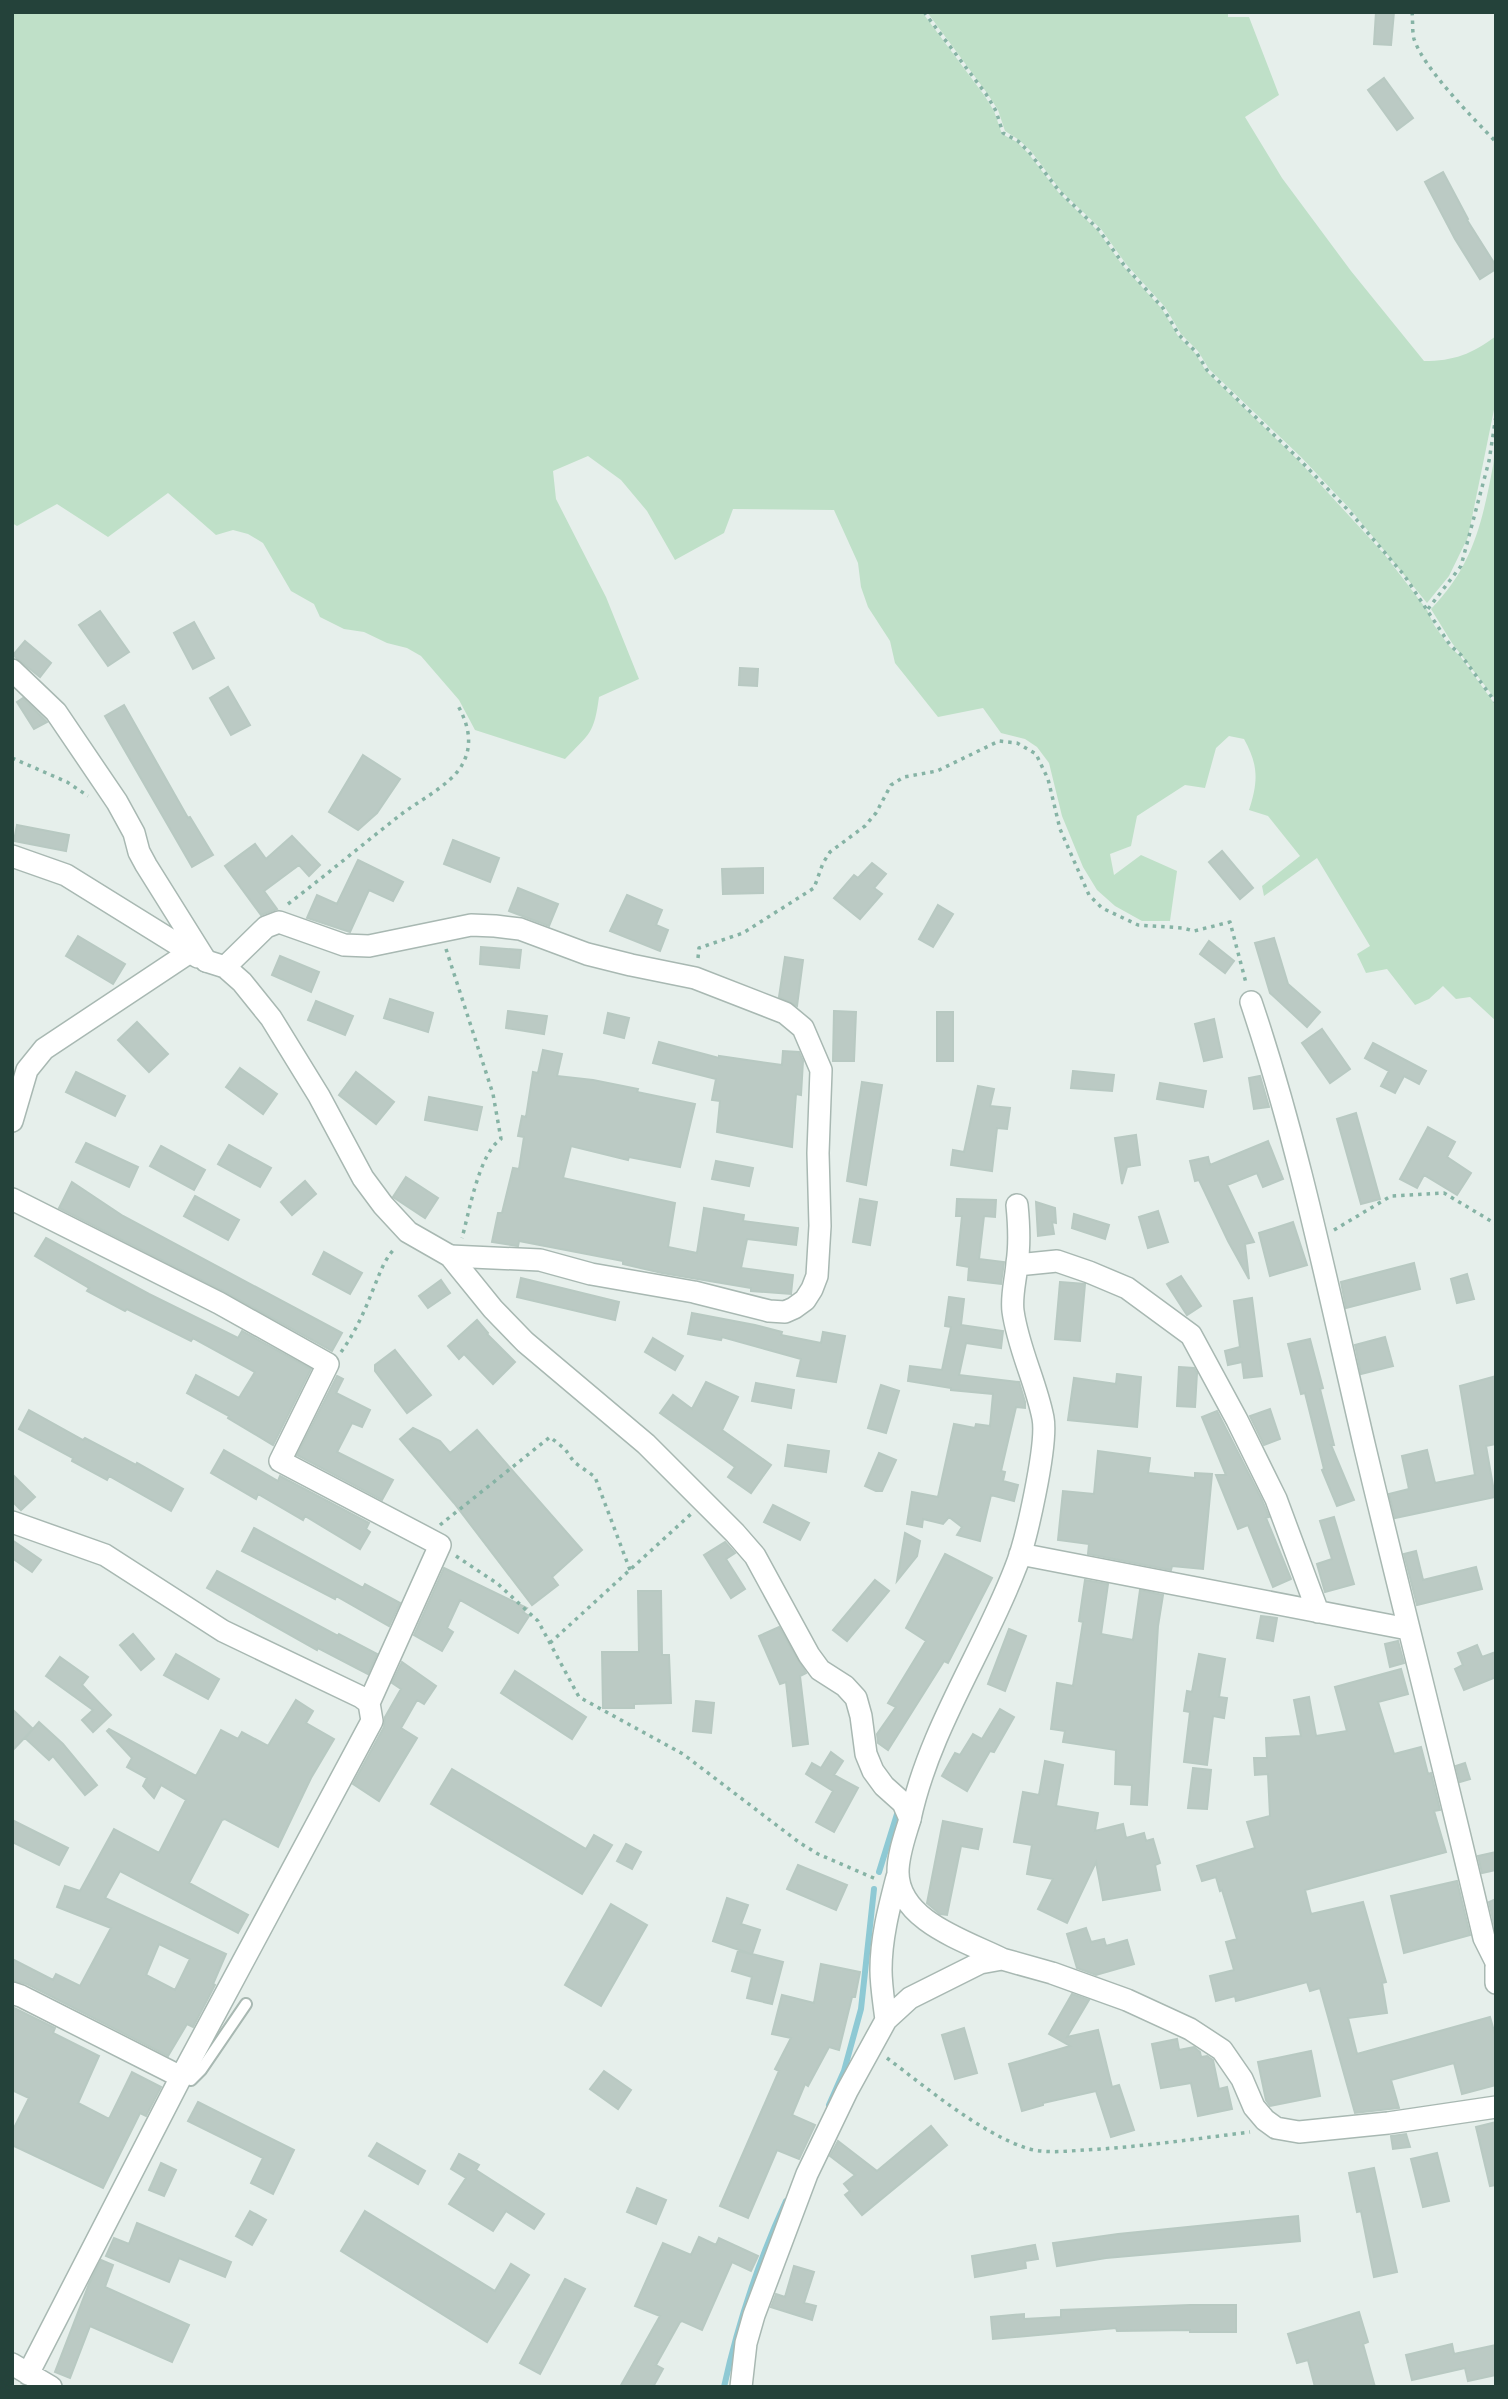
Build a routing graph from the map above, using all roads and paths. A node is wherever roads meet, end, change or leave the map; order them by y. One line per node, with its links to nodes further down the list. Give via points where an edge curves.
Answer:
1 (924, 12): 5 (path, via 986,94 1003,133 1029,152 1060,192 1100,230 1207,370 1349,511)
2 (1412, 12): 3 (path, via 1413,37 1420,52)
3 (1496, 142)
4 (1496, 416): 5 (path, via 1461,566)
5 (1428, 609): 7 (path)
6 (12, 670): 14 (street, via 56,712 83,751 117,802 146,865)
7 (1496, 703)
8 (457, 704): 12 (path, via 468,728 468,740 456,774 286,906)
9 (12, 758): 10 (path, via 67,782)
10 (97, 802)
11 (12, 856): 14 (street, via 66,875)
12 (266, 927): 13 (street, via 279,922 344,945 369,946); 14 (street)
13 (439, 930): 15 (street, via 471,925 520,929 587,954); 23 (path, via 493,1094 501,1139 493,1144 480,1173)
14 (207, 960): 17 (street, via 44,1049 27,1070); 21 (street, via 242,982 271,1018 363,1178)
15 (695, 978): 16 (path, via 699,948 743,933 814,888 830,852 865,826 891,785 945,767 999,741 1017,743 1036,754 1048,779 1060,829 1089,895 1102,908 1138,925 1194,931 1230,922); 23 (street, via 785,1013 803,1028 821,1070 819,1258 805,1300 785,1312 769,1311 540,1260)
16 (1251, 1002): 22 (street, via 1272,1064)
17 (12, 1121)
18 (12, 1199): 25 (street, via 219,1303)
19 (1017, 1205): 24 (street)
20 (1496, 1224): 22 (path, via 1444,1193 1391,1196)
21 (408, 1232): 23 (street); 25 (path, via 380,1270 351,1338 334,1363)
22 (1316, 1237): 32 (street)
23 (454, 1256): 26 (street, via 493,1309 525,1342 646,1444)
24 (1017, 1265): 29 (street, via 1016,1328 1045,1429); 31 (street, via 1057,1261 1089,1272 1127,1288 1191,1335 1276,1499)
25 (328, 1364): 28 (street, via 280,1461)
26 (703, 1504): 30 (path); 35 (street, via 755,1556 820,1670 856,1698 873,1771 904,1803)
27 (12, 1522): 34 (street, via 105,1555 223,1631)
28 (432, 1541): 30 (path, via 550,1437 595,1477); 33 (path, via 498,1584 538,1621); 34 (street)
29 (1020, 1554): 31 (street); 35 (street, via 949,1709)
30 (629, 1570): 33 (path)
31 (1318, 1612): 32 (street)
32 (1408, 1629): 38 (street, via 1484,1938)
33 (550, 1643): 36 (path, via 579,1697 683,1755 818,1854)
34 (369, 1703): 44 (street, via 372,1721)
35 (911, 1819): 36 (street)
36 (896, 1880): 37 (street, via 927,1923); 42 (street, via 881,1971)
37 (1002, 1959): 42 (street, via 979,1964 910,1998); 46 (street, via 1127,2000 1190,2029 1222,2050 1254,2107)
38 (1496, 1964): 39 (street)
39 (1496, 1983)
40 (12, 1993): 44 (street)
41 (246, 2004): 44 (lane, via 201,2070 191,2080)
42 (886, 2020): 43 (street)
43 (872, 2046): 46 (path, via 969,2117 1029,2149 1118,2148); 49 (street, via 802,2187 754,2315)
44 (181, 2077): 47 (street)
45 (1496, 2106): 46 (street, via 1325,2130)
46 (1276, 2128)
47 (20, 2369): 48 (street)
48 (51, 2387)
49 (741, 2387)

